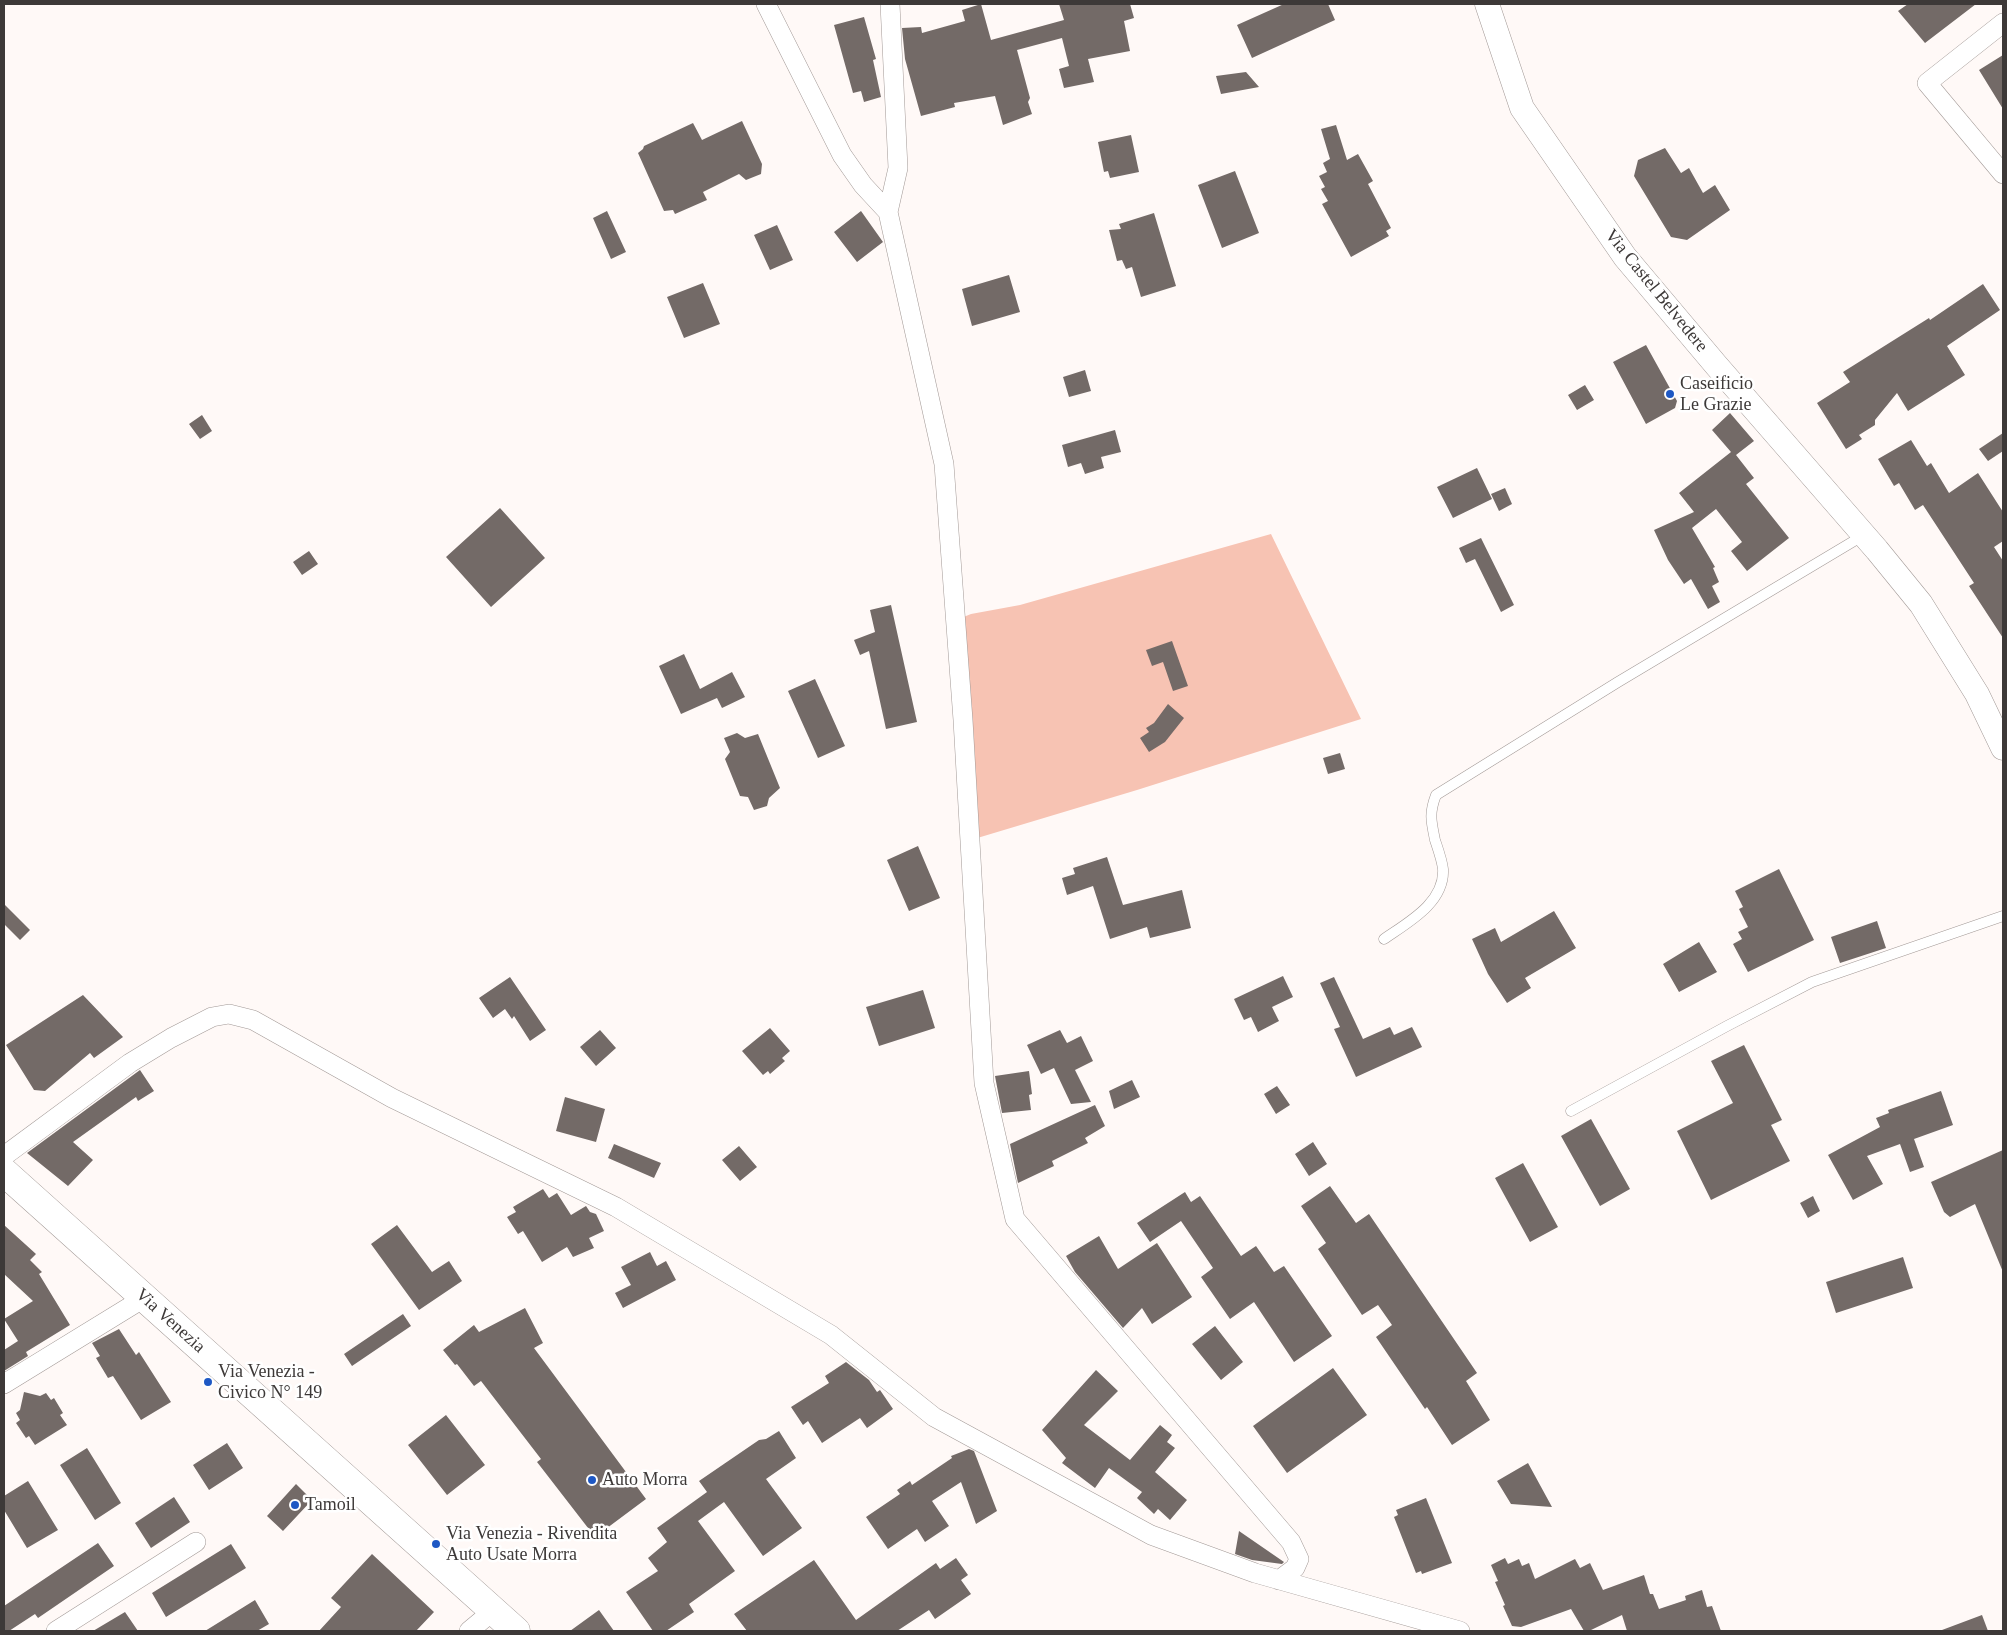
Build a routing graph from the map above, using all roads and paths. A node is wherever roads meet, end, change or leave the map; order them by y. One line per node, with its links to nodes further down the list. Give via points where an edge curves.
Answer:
1 (766, 4): 6 (street, via 842,155)
2 (890, 4): 6 (street, via 898,168)
3 (1487, 4): 7 (street, Via Castel Belvedere, via 1522,108 1625,257)
4 (2003, 23): 5 (street, via 1928,83)
5 (2003, 174)
6 (888, 212): 17 (street, via 944,464 984,1083 1015,1219 1291,1542 1299,1559 1295,1568)
7 (1864, 535): 8 (street, Via Castel Belvedere, via 1921,604 1941,634 1977,694); 10 (lane, via 1436,795 1430,809 1443,869 1441,886 1421,914)
8 (2003, 748)
9 (2003, 916): 11 (lane, via 1812,982)
10 (1384, 939)
11 (1571, 1111)
12 (4, 1156): 17 (street, via 130,1063 171,1038 212,1017 229,1014 253,1020 392,1098 616,1207 831,1335 934,1417 1151,1535)
13 (4, 1172): 14 (main road, Via Venezia)
14 (144, 1298): 15 (street); 18 (main road, Via Venezia)
15 (4, 1384)
16 (196, 1542): 19 (street)
17 (1279, 1580): 22 (street)
18 (493, 1611): 20 (street); 21 (main road, Via Venezia)
19 (56, 1631)
20 (469, 1631)
21 (516, 1631)
22 (1460, 1631)

